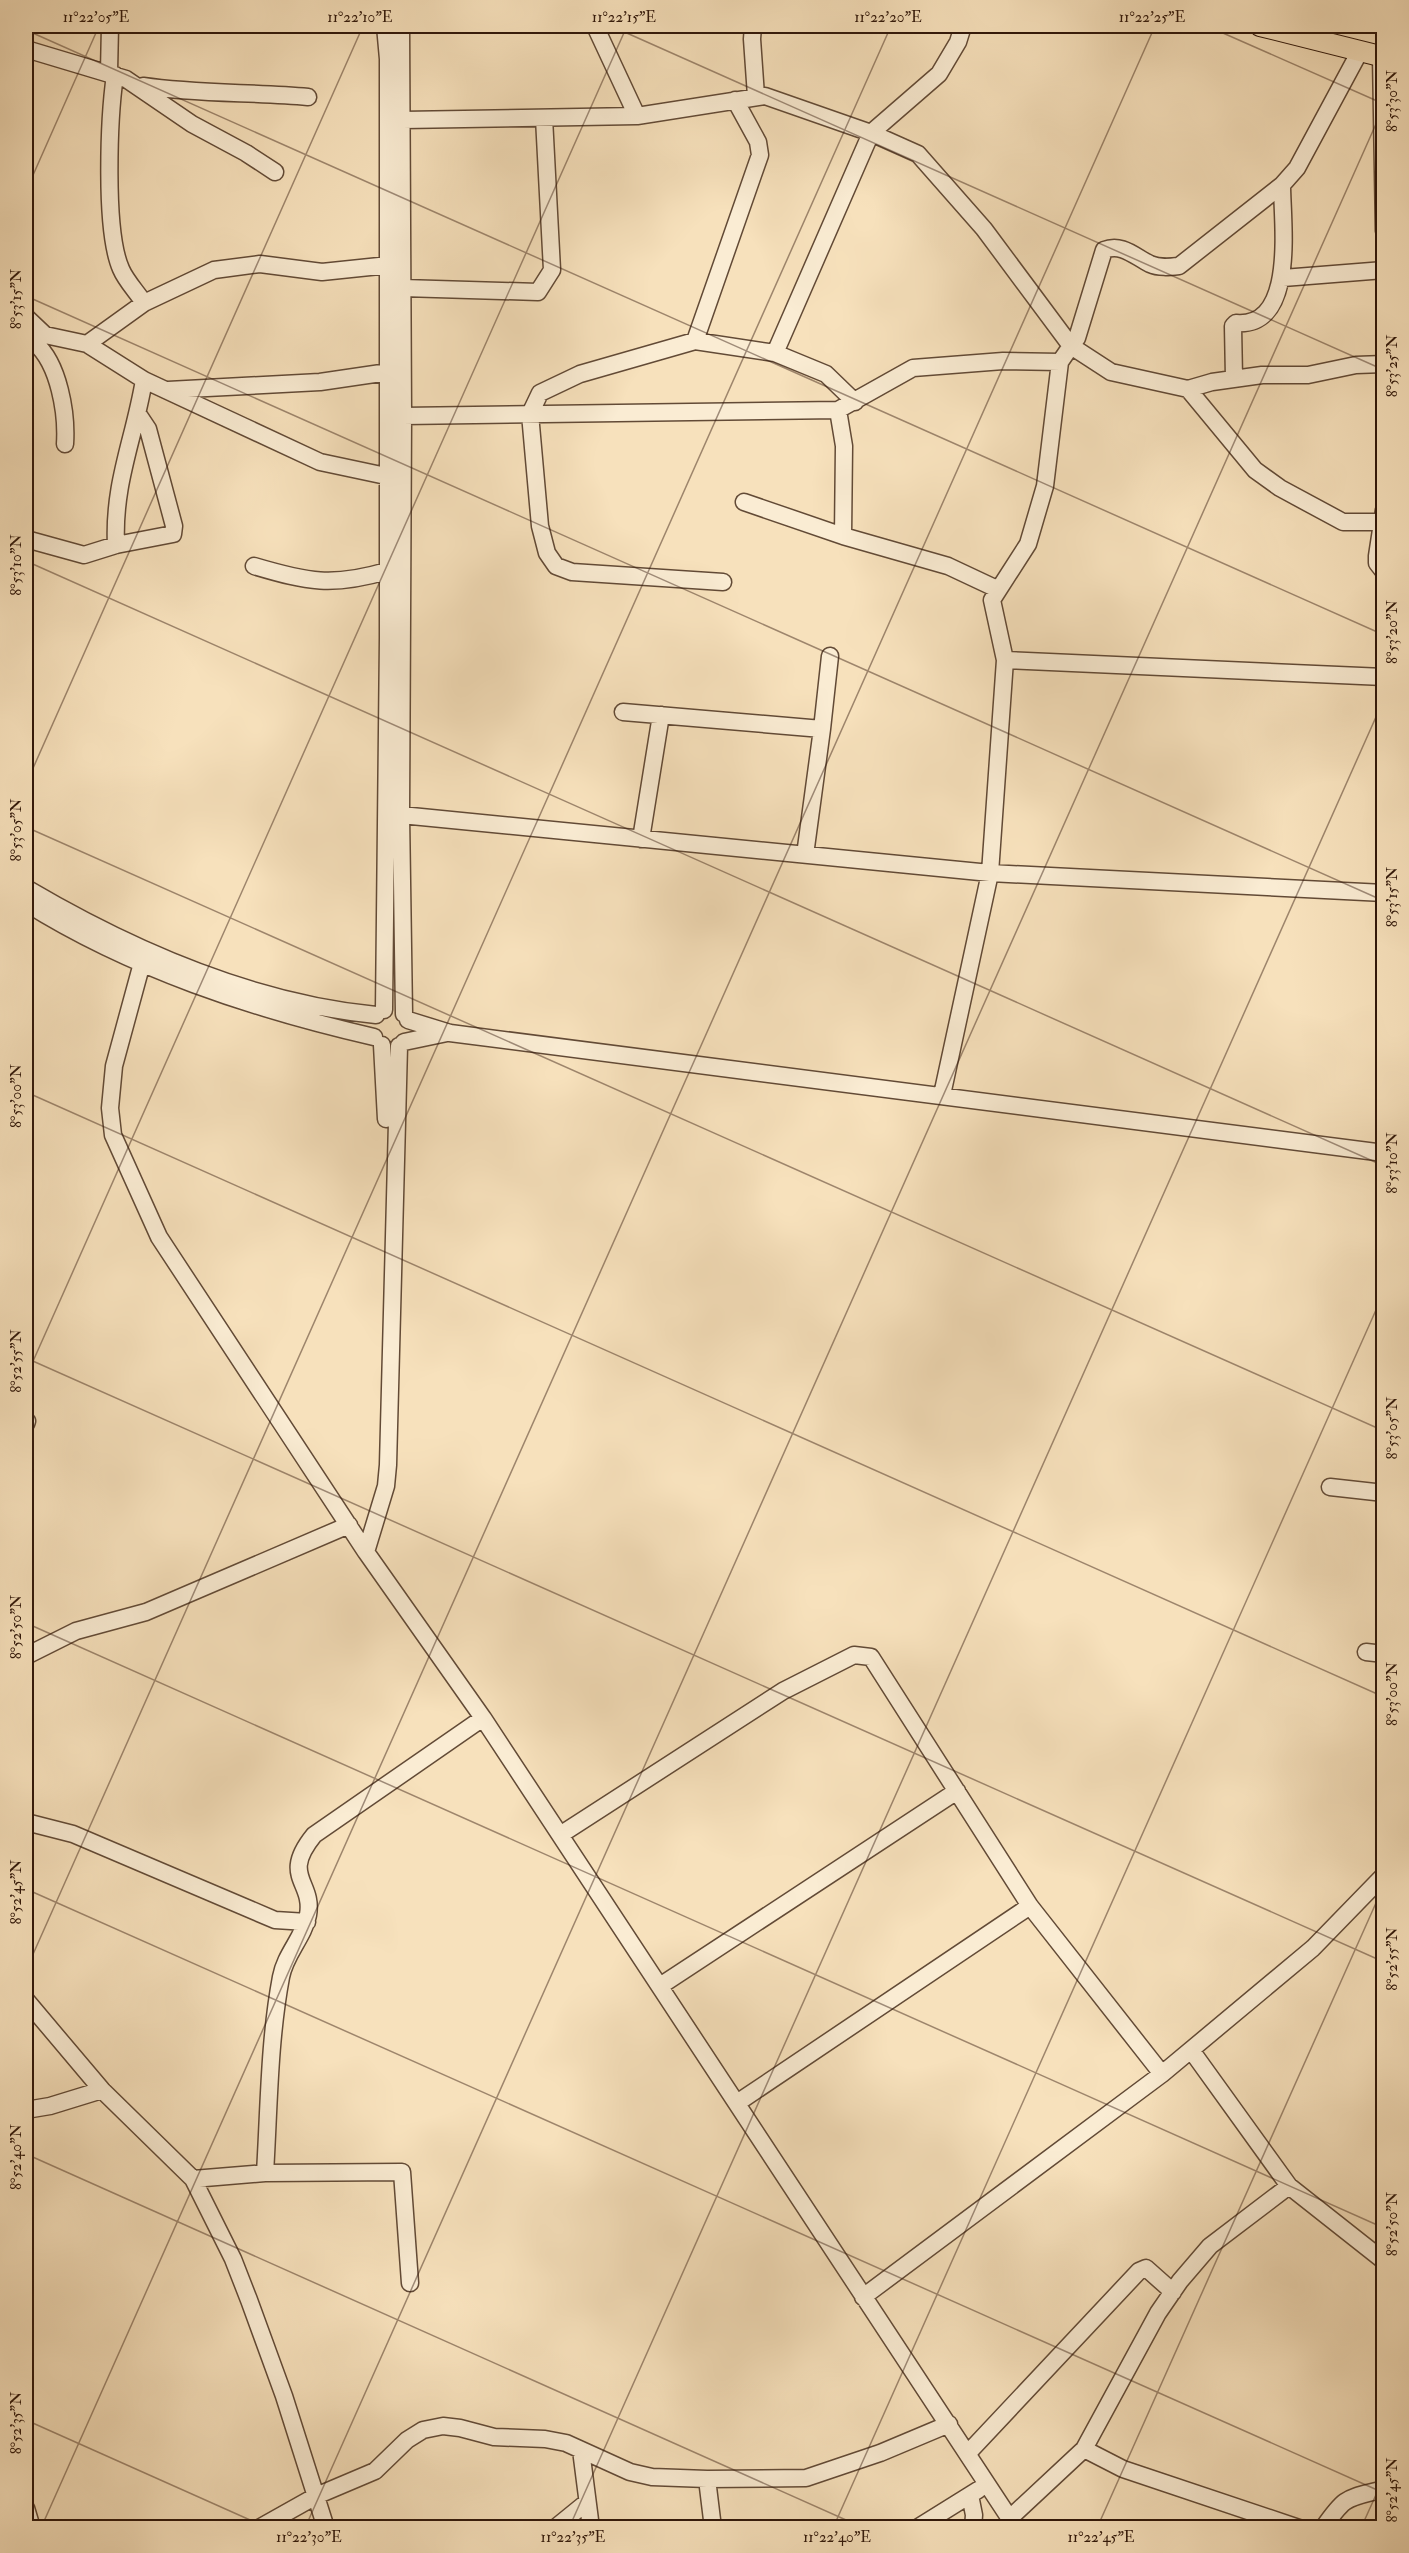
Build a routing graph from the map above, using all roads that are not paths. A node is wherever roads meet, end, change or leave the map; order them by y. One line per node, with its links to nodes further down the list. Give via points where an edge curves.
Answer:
1 (110, 26): 11 (street)
2 (385, 26): 23 (street)
3 (401, 26): 18 (street)
4 (595, 26): 16 (street)
5 (753, 26): 14 (street)
6 (963, 26): 19 (street, via 939,74)
7 (1260, 26): 9 (main road)
8 (26, 49): 11 (street)
9 (1360, 51): 10 (main road); 21 (street, via 1297,168)
10 (1382, 57): 22 (street)
11 (112, 74): 12 (street); 27 (street, via 109,118 114,239 120,268)
12 (136, 85): 13 (street); 20 (street, via 192,124)
13 (308, 96)
14 (756, 96): 15 (street); 19 (street)
15 (735, 100): 16 (street); 30 (street, via 758,142 760,155)
16 (637, 116): 17 (street)
17 (544, 118): 18 (street); 26 (street, via 552,270 544,286 538,292)
18 (403, 120): 26 (street)
19 (871, 134): 32 (street, via 918,154 984,229); 33 (street)
20 (275, 172)
21 (1282, 185): 25 (street); 32 (street, via 1179,266 1152,265 1113,247 1104,250 1077,338)
22 (1383, 231)
23 (388, 265): 27 (street, via 322,272 260,264 214,270); 36 (street)
24 (1383, 270): 25 (street)
25 (1283, 278): 37 (street, via 1262,316 1233,326)
26 (403, 288): 45 (street)
27 (144, 303): 31 (street)
28 (26, 317): 29 (street)
29 (33, 339): 31 (street); 46 (street, via 46,357 63,399)
30 (695, 341): 33 (street); 44 (street, via 580,374 540,393)
31 (87, 344): 38 (street)
32 (1071, 346): 34 (street); 39 (street, via 1111,372)
33 (775, 353): 41 (street, via 826,374)
34 (1060, 362): 41 (street, via 1003,361 913,368); 57 (street, via 1045,486 1028,544)
35 (1383, 364): 37 (street, via 1308,375)
36 (388, 372): 40 (street, via 320,382); 47 (street)
37 (1234, 378): 39 (street)
38 (144, 381): 40 (street); 43 (street)
39 (1188, 389): 49 (street, via 1263,478 1343,522)
40 (166, 390): 47 (street, via 320,462)
41 (855, 402): 42 (street)
42 (838, 410): 44 (street); 50 (street, via 844,446)
43 (138, 414): 52 (street, via 117,490); 52 (street, via 148,429 175,530 173,534)
44 (530, 414): 45 (street); 56 (street, via 540,526 547,553 556,566 572,572)
45 (404, 416): 64 (street)
46 (65, 444)
47 (386, 476): 54 (street)
48 (744, 502): 50 (street)
49 (1383, 518): 55 (street, via 1377,563)
50 (843, 536): 57 (street, via 948,566)
51 (26, 538): 52 (street, via 84,555)
52 (116, 545)
53 (254, 566): 54 (street, via 295,578 336,583)
54 (387, 571): 72 (street)
55 (1383, 572)
56 (723, 582)
57 (998, 589): 59 (street, via 993,600)
58 (830, 656): 63 (street)
59 (1005, 660): 60 (street); 67 (street)
60 (1383, 677)
61 (622, 712): 62 (street)
62 (662, 715): 63 (street); 65 (street)
63 (822, 729): 66 (street)
64 (400, 815): 65 (street); 73 (street)
65 (641, 839): 66 (street)
66 (805, 855): 67 (street)
67 (990, 873): 69 (street); 76 (street)
68 (26, 888): 72 (street, via 129,942 209,976 305,1005)
69 (1383, 893)
70 (26, 903): 71 (street, via 82,936)
71 (142, 963): 75 (street, via 258,1006); 80 (street, via 114,1066 110,1108 113,1135 159,1237)
72 (380, 1013): 73 (street, via 391,1009); 75 (street, via 371,1029)
73 (406, 1017): 74 (street); 75 (street, via 410,1032)
74 (450, 1033): 75 (street); 76 (street)
75 (390, 1042): 80 (street, via 384,1427 379,1484)
76 (942, 1095): 77 (street)
77 (1383, 1153)
78 (1330, 1487): 79 (street)
79 (1383, 1493)
80 (358, 1538): 83 (street, via 146,1612 76,1631); 84 (street)
81 (1366, 1652): 82 (street)
82 (1383, 1654)
83 (26, 1656)
84 (483, 1718): 87 (street); 90 (street, via 314,1835 299,1862 298,1876 308,1900)
85 (957, 1791): 87 (street, via 877,1665 871,1657 861,1654 783,1691); 89 (street); 91 (street)
86 (26, 1822): 90 (street, via 74,1834 275,1920)
87 (560, 1835): 91 (street)
88 (1383, 1875): 93 (street, via 1313,1948)
89 (1030, 1906): 94 (street); 96 (street)
90 (307, 1922): 98 (street, via 286,1957 281,1977)
91 (660, 1986): 96 (street)
92 (26, 2000): 95 (street)
93 (1191, 2050): 94 (street); 100 (street)
94 (1162, 2074): 104 (street)
95 (102, 2090): 97 (street); 99 (street)
96 (737, 2103): 104 (street)
97 (26, 2110)
98 (265, 2173): 99 (street); 102 (street, via 402,2172)
99 (193, 2179): 113 (street, via 241,2279)
100 (1289, 2186): 101 (street); 103 (street, via 1210,2246)
101 (1383, 2261)
102 (410, 2283)
103 (1173, 2292): 106 (street); 108 (street, via 1146,2268 1139,2271)
104 (863, 2297): 105 (street)
105 (949, 2424): 108 (street); 109 (street, via 806,2478)
106 (1084, 2449): 116 (street); 125 (street, via 1123,2469)
107 (581, 2450): 109 (street, via 630,2472); 113 (street, via 545,2439 494,2437 443,2426 423,2430 407,2440 375,2471); 114 (street)
108 (968, 2452): 110 (street)
109 (707, 2479): 122 (street)
110 (988, 2482): 112 (street); 116 (street)
111 (1383, 2489): 126 (street, via 1347,2498)
112 (970, 2495): 123 (street); 124 (street)
113 (316, 2496): 118 (street); 119 (street)
114 (587, 2502): 120 (street); 121 (street)
115 (26, 2508): 117 (street)
116 (1013, 2523)
117 (32, 2528)
118 (259, 2528)
119 (326, 2528)
120 (555, 2528)
121 (591, 2528)
122 (714, 2528)
123 (917, 2528)
124 (973, 2528)
125 (1299, 2528)
126 (1323, 2528)

